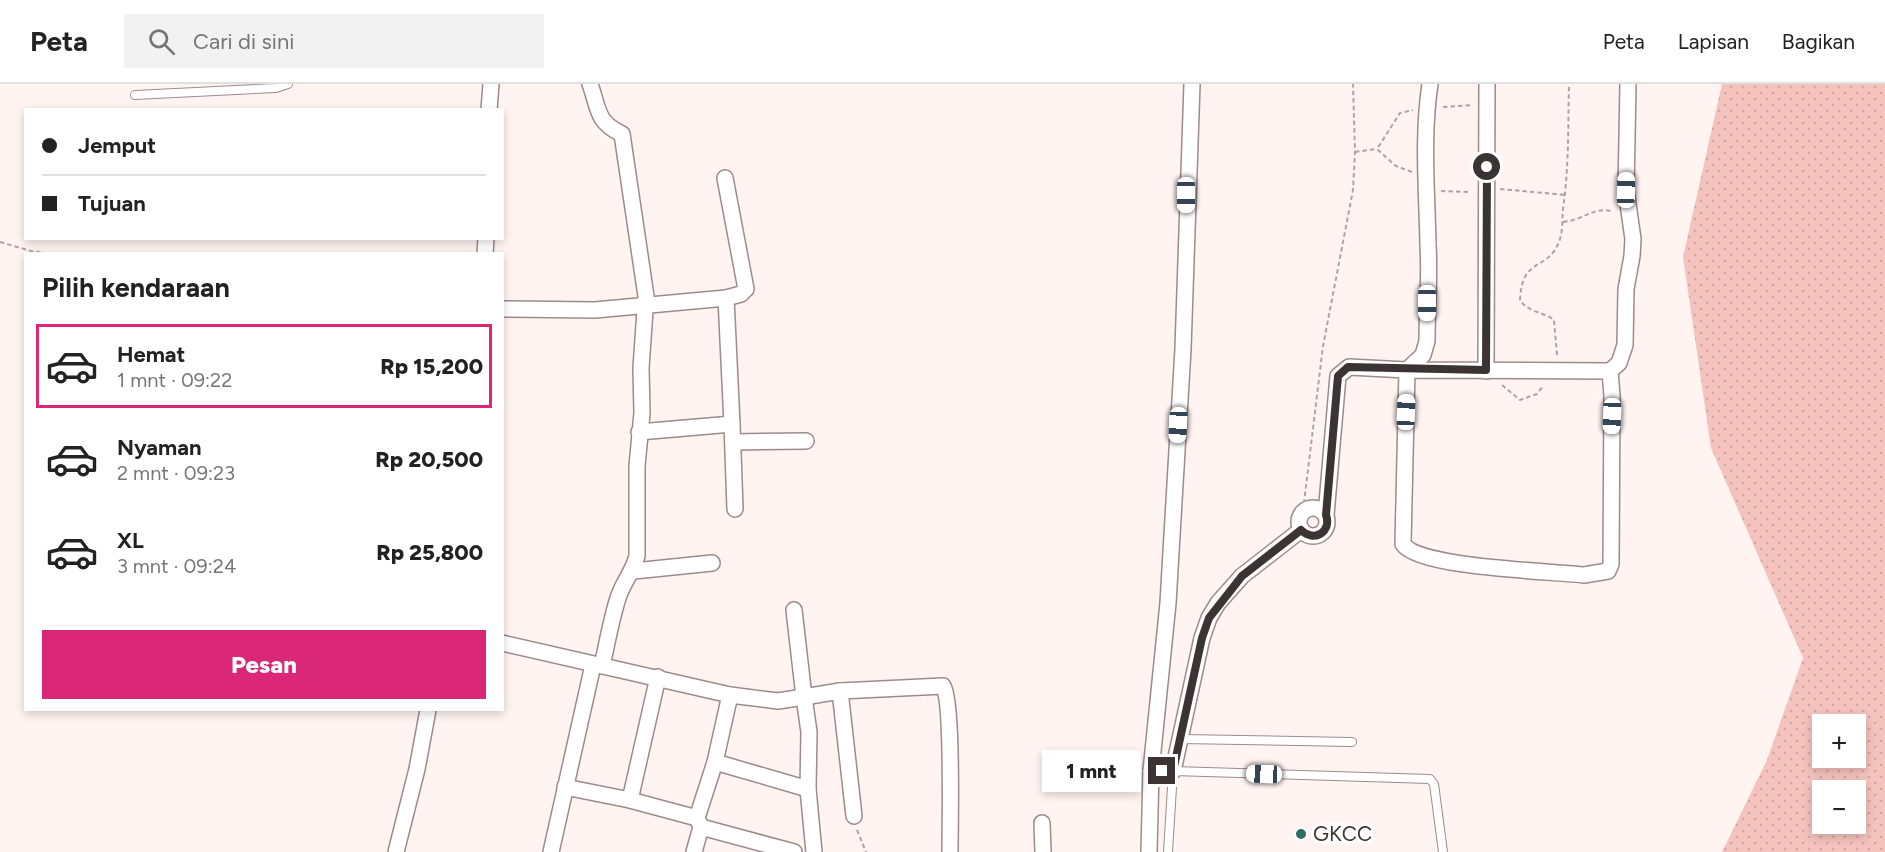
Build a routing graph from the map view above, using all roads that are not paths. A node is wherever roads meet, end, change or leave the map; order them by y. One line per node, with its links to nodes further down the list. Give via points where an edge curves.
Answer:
1 (288, 84): 8 (lane, via 276,88)
2 (491, 84): 9 (street)
3 (590, 84): 12 (street, via 606,127 622,134 645,285)
4 (1192, 84): 37 (street, via 1183,349 1168,603)
5 (1430, 84): 14 (street, via 1427,342 1423,355)
6 (1488, 84): 15 (street)
7 (1628, 84): 16 (street, via 1628,212 1633,239 1626,289 1625,345 1619,363)
8 (135, 95)
9 (489, 108)
10 (725, 178): 11 (street, via 746,289)
11 (726, 298): 12 (street); 17 (street)
12 (644, 306): 13 (street); 18 (street)
13 (504, 309)
14 (1407, 370): 15 (street); 16 (street, via 1404,546 1438,561 1584,575 1603,573 1611,564); 22 (street, via 1348,367 1338,376)
15 (1486, 370): 16 (street)
16 (1610, 370)
17 (732, 424): 18 (street); 20 (street)
18 (639, 432): 25 (street)
19 (806, 441): 20 (street)
20 (733, 442): 21 (street)
21 (735, 509)
22 (1326, 515): 23 (street, via 1316,508 1304,512 1300,517); 23 (street, via 1328,526 1321,535 1310,537)
23 (1301, 530): 34 (street, via 1242,576 1209,618)
24 (712, 563): 25 (street)
25 (634, 571): 28 (street, via 623,582)
26 (794, 610): 32 (street)
27 (504, 643): 28 (street)
28 (597, 666): 29 (street); 39 (street)
29 (658, 677): 31 (street); 41 (street)
30 (840, 691): 32 (street); 42 (street); 50 (street, via 943,686 949,719)
31 (730, 695): 32 (street, via 778,700); 36 (street)
32 (804, 698): 40 (street, via 810,741)
33 (428, 711): 45 (street)
34 (1180, 739): 35 (lane); 38 (street)
35 (1352, 742)
36 (715, 762): 40 (street); 43 (street)
37 (1151, 771): 38 (street); 52 (street)
38 (1173, 771): 53 (lane); 54 (lane, via 1430,779 1434,784)
39 (566, 787): 41 (street); 46 (street)
40 (808, 789): 49 (street)
41 (630, 800): 43 (street)
42 (854, 816)
43 (699, 823): 47 (street); 48 (street)
44 (1042, 823): 51 (street)
45 (396, 852)
46 (551, 852)
47 (694, 852)
48 (794, 852)
49 (814, 852)
50 (950, 852)
51 (1043, 852)
52 (1149, 852)
53 (1168, 852)
54 (1443, 852)

